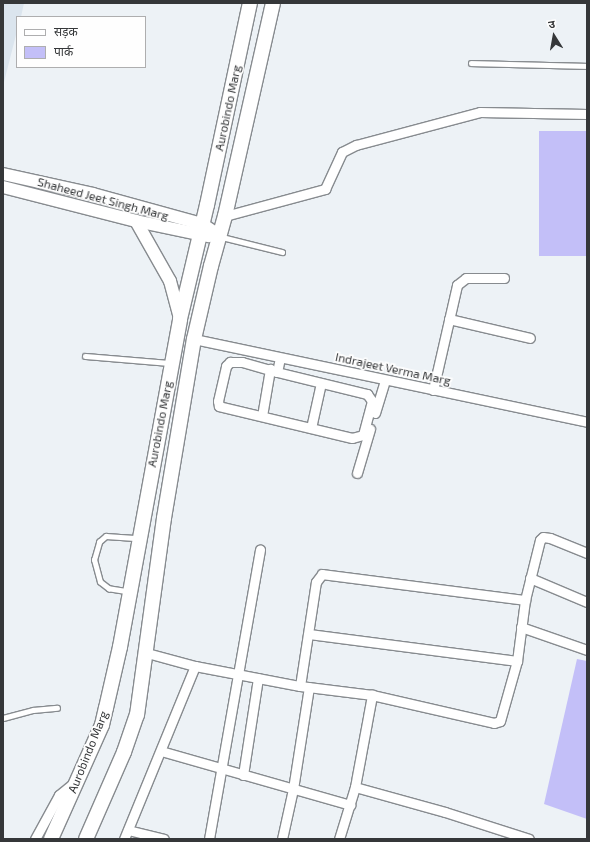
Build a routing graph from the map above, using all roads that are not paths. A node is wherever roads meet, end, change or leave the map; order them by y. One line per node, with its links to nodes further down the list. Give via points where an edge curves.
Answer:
1 (250, 3): 10 (highway, Aurobindo Marg)
2 (273, 3): 8 (highway, Aurobindo Marg)
3 (471, 63): 4 (lane)
4 (587, 66)
5 (587, 114): 8 (street, via 480,112 356,145 342,152 325,189)
6 (3, 174): 10 (main road, Shaheed Jeet Singh Marg, via 93,194)
7 (3, 187): 9 (main road, Shaheed Jeet Singh Marg)
8 (225, 216): 11 (highway, Aurobindo Marg)
9 (136, 221): 10 (main road, Shaheed Jeet Singh Marg); 14 (main road, via 170,281)
10 (200, 230): 11 (main road); 14 (highway, Aurobindo Marg)
11 (220, 236): 12 (lane); 17 (highway, Aurobindo Marg)
12 (282, 252)
13 (504, 278): 15 (street, via 460,280 456,284)
14 (180, 319): 20 (highway, Aurobindo Marg)
15 (449, 319): 16 (street); 24 (street)
16 (530, 338)
17 (194, 340): 19 (street, Indrajeet Verma Marg); 39 (highway, Aurobindo Marg, via 164,518)
18 (85, 356): 20 (lane)
19 (280, 358): 21 (street); 22 (street, Indrajeet Verma Marg)
20 (171, 364): 29 (highway, Aurobindo Marg)
21 (273, 370): 23 (street); 25 (street); 25 (street, via 242,362 230,362 226,366 219,406)
22 (385, 380): 24 (street, Indrajeet Verma Marg); 28 (street)
23 (321, 383): 27 (street); 27 (street, via 367,394 372,401 363,435 358,438)
24 (433, 390): 26 (street, Indrajeet Verma Marg)
25 (262, 416): 27 (street)
26 (587, 422)
27 (311, 428)
28 (357, 473)
29 (139, 538): 33 (highway, Aurobindo Marg); 33 (lane, via 106,536 99,542 94,560 100,582 109,589)
30 (260, 549): 42 (street)
31 (587, 553): 32 (street, via 543,537)
32 (530, 578): 34 (street); 35 (street)
33 (129, 592): 51 (highway, Aurobindo Marg, via 105,714)
34 (525, 600): 36 (street); 37 (street, via 325,573 318,577 316,582)
35 (587, 602)
36 (521, 627): 38 (street); 40 (street)
37 (308, 634): 40 (street); 44 (street)
38 (587, 650)
39 (147, 653): 41 (street); 58 (highway, Aurobindo Marg, via 137,715 124,752)
40 (517, 661): 45 (street, via 500,721 494,723)
41 (195, 666): 42 (street); 48 (street)
42 (239, 674): 43 (street); 49 (street)
43 (258, 678): 44 (street); 50 (street)
44 (304, 686): 45 (street); 53 (street)
45 (372, 695): 52 (street)
46 (57, 708): 47 (lane, via 33,710)
47 (3, 718)
48 (161, 751): 49 (street); 55 (street)
49 (221, 770): 50 (street); 61 (street)
50 (243, 775): 53 (street)
51 (78, 779): 56 (street, via 59,795); 57 (highway, Aurobindo Marg)
52 (355, 787): 54 (street); 64 (street)
53 (293, 789): 54 (street); 62 (street)
54 (350, 805): 63 (street)
55 (128, 830): 59 (street); 60 (street)
56 (35, 839)
57 (51, 839)
58 (86, 839)
59 (124, 839)
60 (164, 839)
61 (209, 839)
62 (282, 839)
63 (339, 839)
64 (529, 839)

